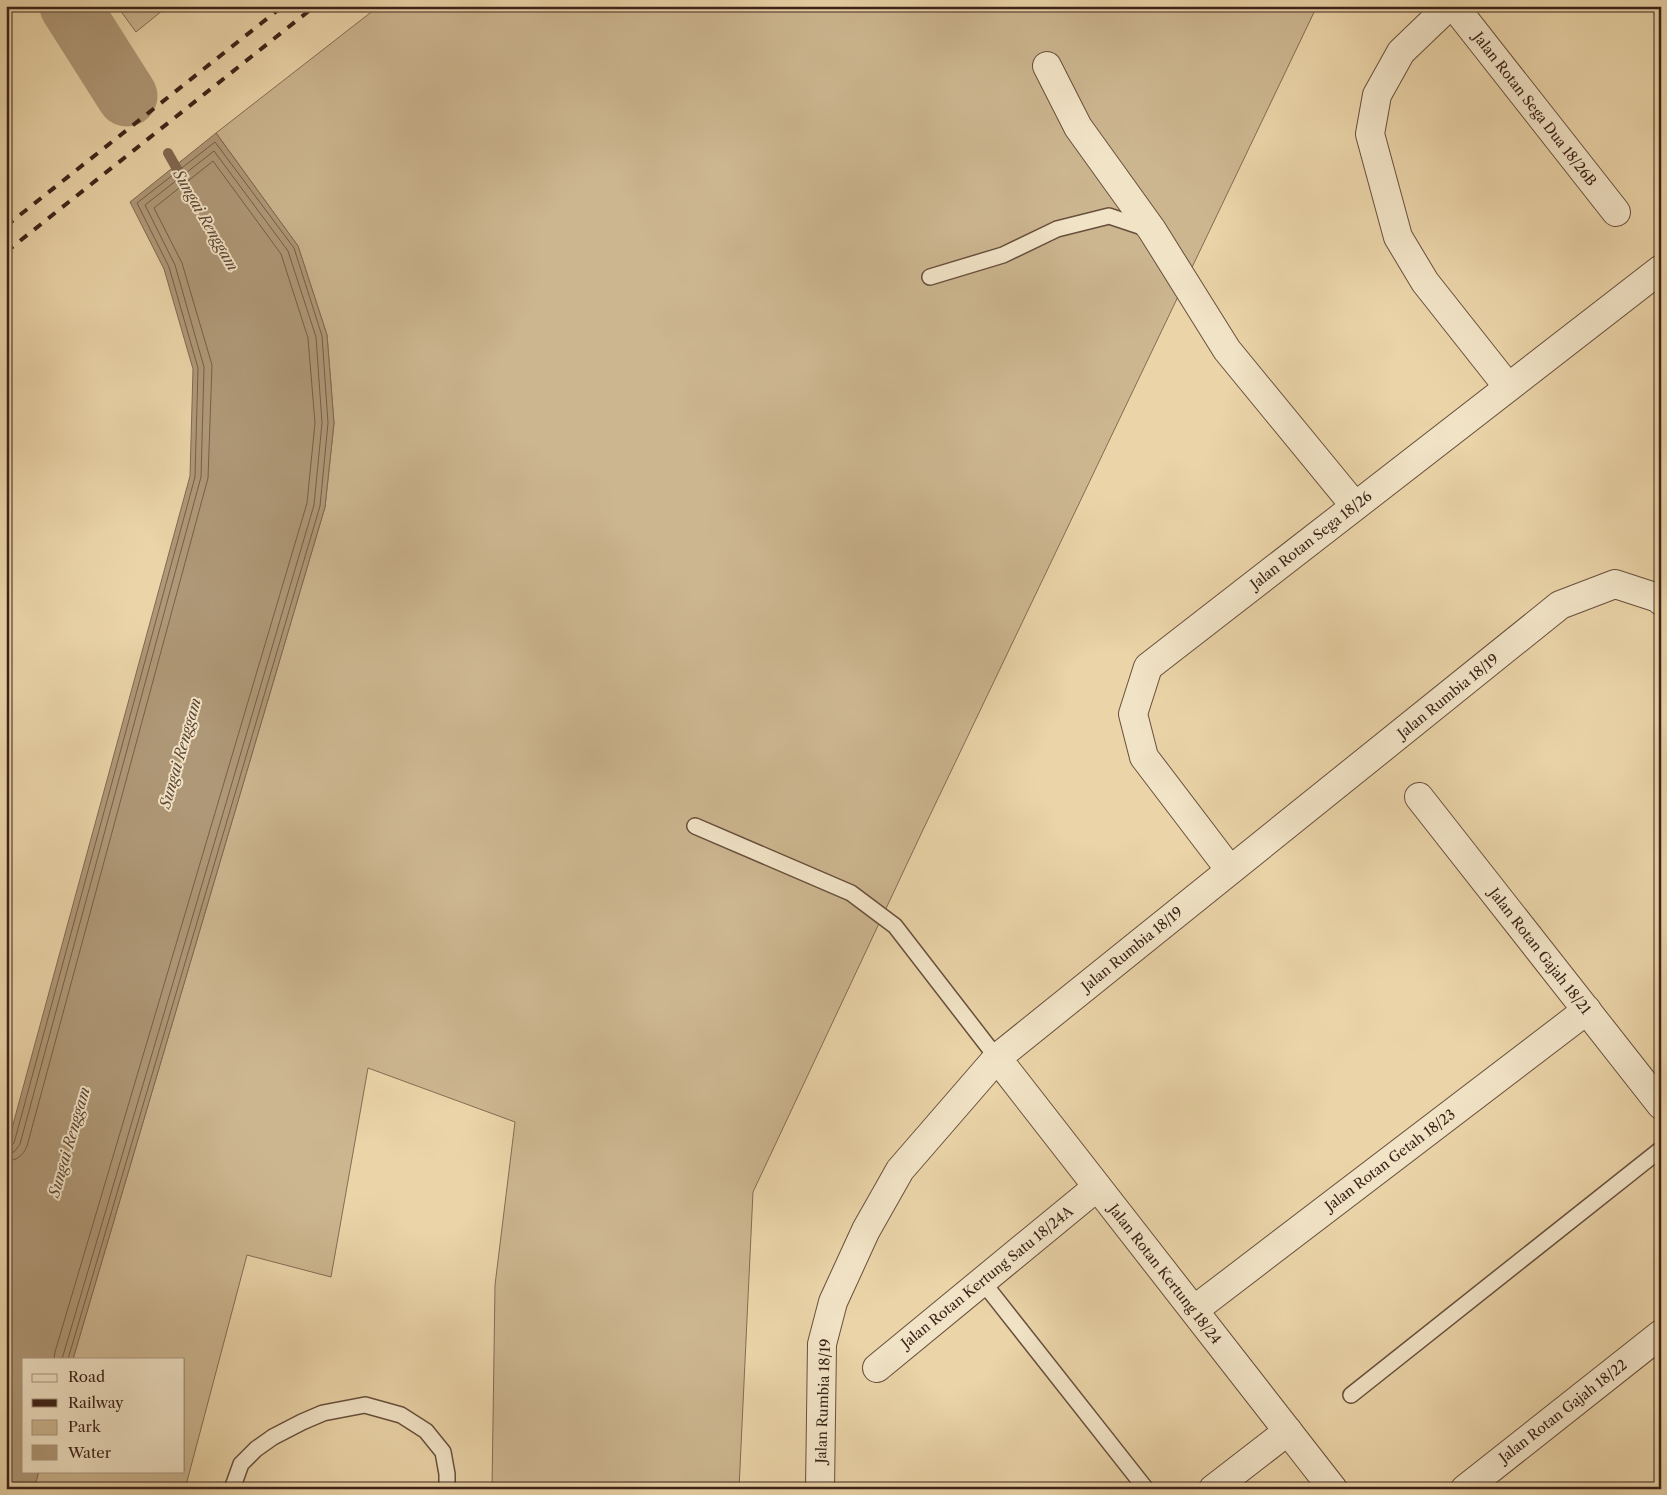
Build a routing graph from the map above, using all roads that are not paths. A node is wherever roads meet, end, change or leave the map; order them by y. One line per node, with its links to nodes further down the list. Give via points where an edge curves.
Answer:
1 (1449, 6): 8 (street, via 1401,52 1378,95 1370,134 1398,237 1425,282)
2 (1454, 6): 4 (street, Jalan Rotan Sega Dua 18/26B)
3 (1047, 66): 5 (street, via 1078,127)
4 (1616, 212)
5 (1152, 230): 7 (lane, via 1109,216 1057,229 1003,254); 9 (street, via 1227,350)
6 (1660, 270): 8 (street, Jalan Rotan Sega 18/26)
7 (930, 277)
8 (1508, 387): 9 (street, Jalan Rotan Sega 18/26)
9 (1355, 506): 13 (street, Jalan Rotan Sega 18/26, via 1148,667 1133,714 1144,756)
10 (1661, 601): 13 (street, Jalan Rumbia 18/19, via 1615,584 1560,605)
11 (1419, 797): 14 (street, Jalan Rotan Gajah 18/21)
12 (695, 826): 15 (lane, via 851,893 895,926)
13 (1230, 870): 15 (street, Jalan Rumbia 18/19)
14 (1587, 1010): 16 (street, Jalan Rotan Gajah 18/21); 20 (street, Jalan Rotan Getah 18/23)
15 (997, 1058): 18 (street, Jalan Rotan Kertung 18/24); 27 (street, Jalan Rumbia 18/19, via 900,1170 866,1230 833,1302 822,1344)
16 (1661, 1105)
17 (1661, 1148): 23 (lane)
18 (1097, 1187): 19 (street, Jalan Rotan Kertung Satu 18/24A); 20 (street, Jalan Rotan Kertung 18/24)
19 (982, 1281): 22 (street, Jalan Rotan Kertung Satu 18/24A); 28 (lane)
20 (1194, 1310): 24 (street, Jalan Rotan Kertung 18/24)
21 (1661, 1334): 31 (street, Jalan Rotan Gajah 18/22)
22 (877, 1368)
23 (1351, 1394)
24 (1288, 1431): 29 (street); 30 (street, Jalan Rotan Kertung 18/24)
25 (232, 1489): 26 (lane, via 241,1464 273,1437 323,1414 365,1405 401,1414 426,1431 442,1452)
26 (447, 1489)
27 (820, 1489)
28 (1146, 1489)
29 (1213, 1489)
30 (1333, 1489)
31 (1465, 1489)

